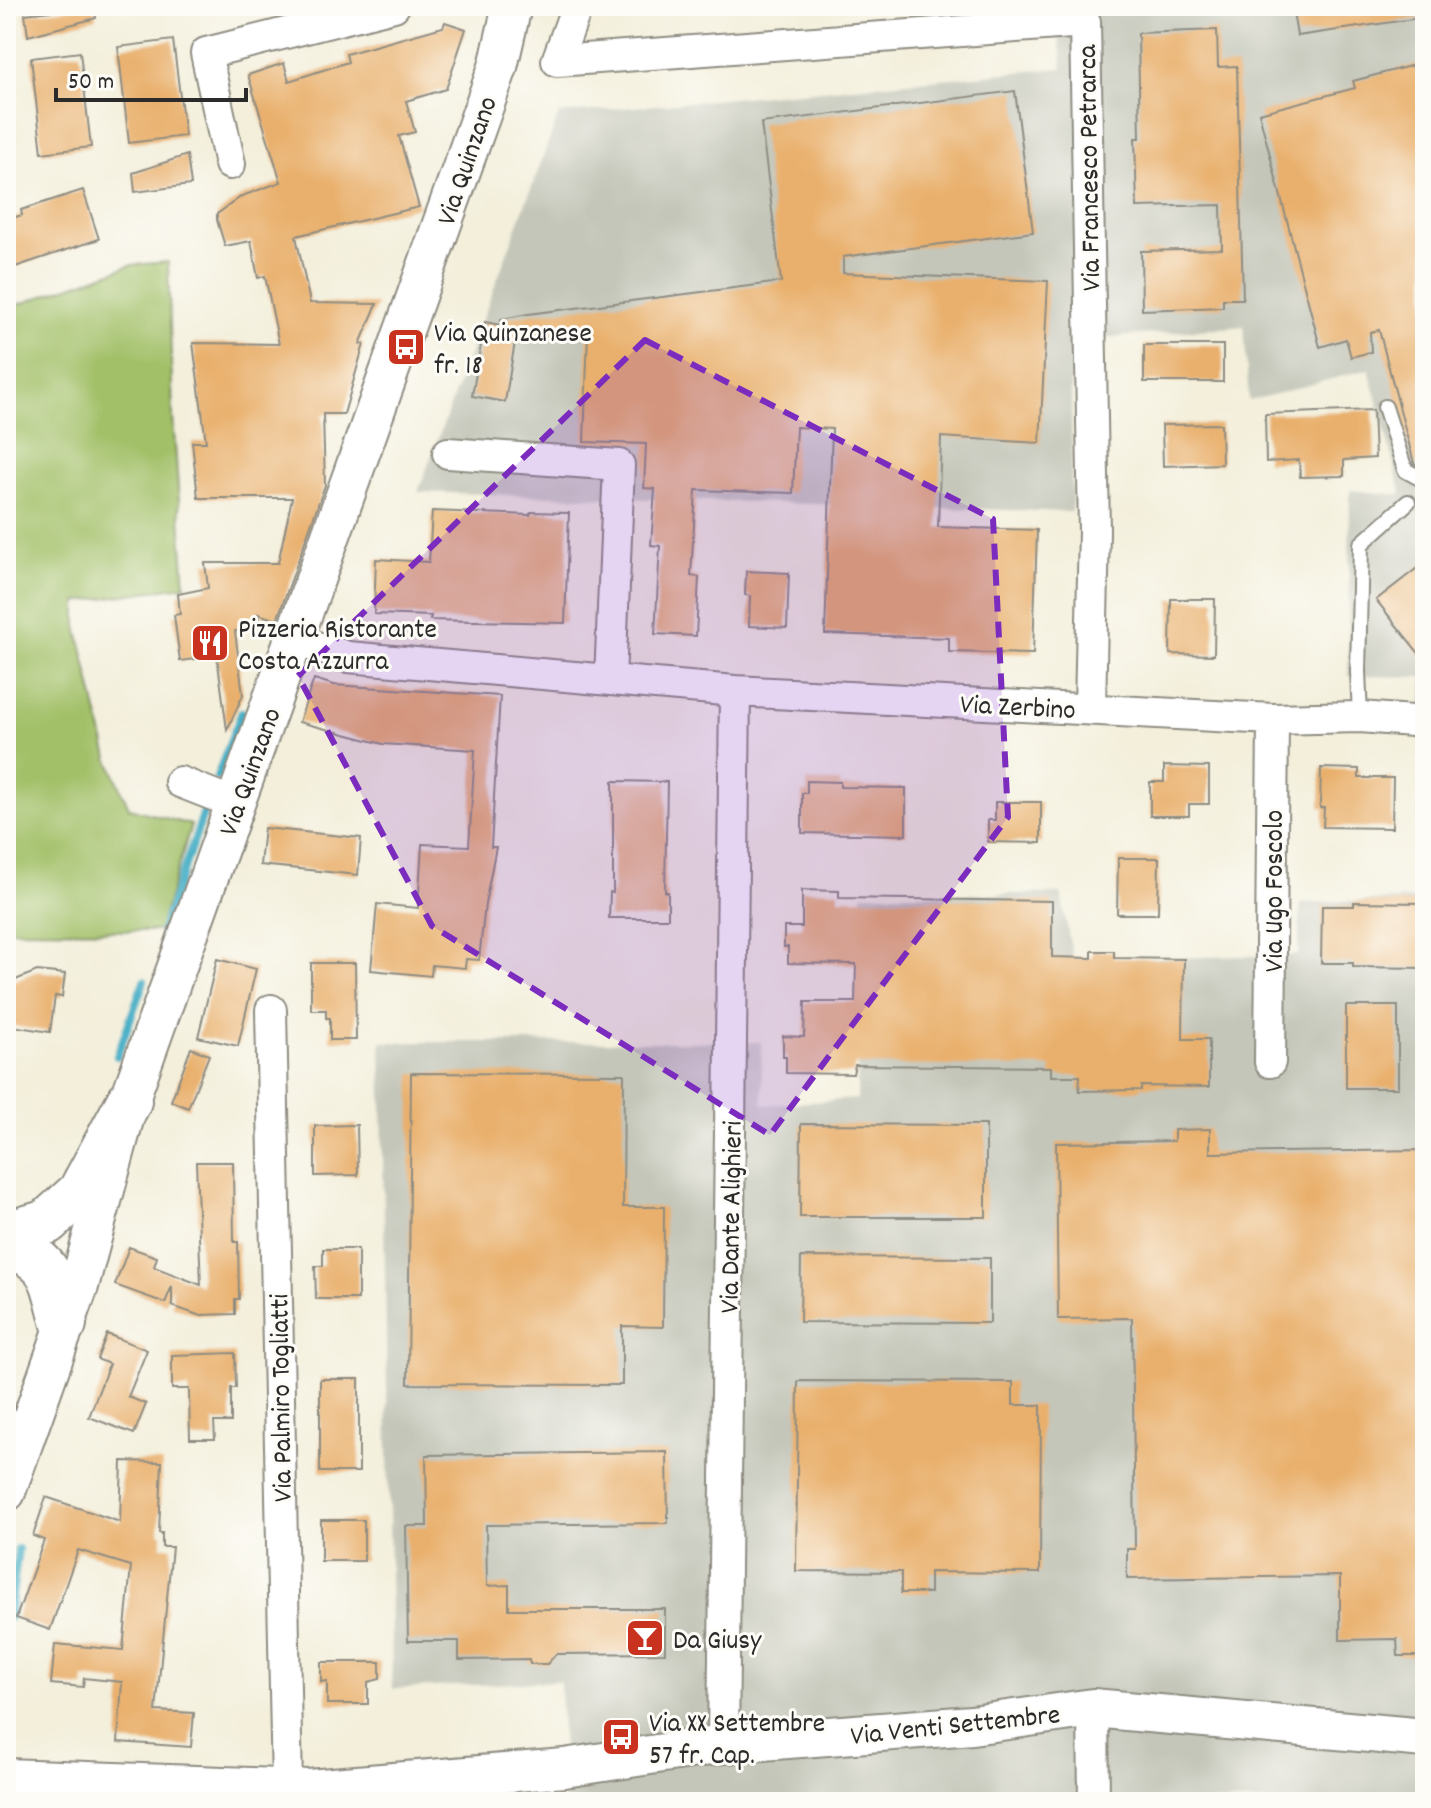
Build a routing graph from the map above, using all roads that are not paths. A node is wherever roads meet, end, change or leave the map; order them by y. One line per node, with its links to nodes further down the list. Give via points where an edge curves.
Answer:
1 (394, 6): 5 (street, via 206,53)
2 (512, 6): 10 (street, Via Quinzano, via 498,67)
3 (577, 6): 4 (street, Via Francesco Petrarca, via 557,61)
4 (1065, 15): 13 (street, Via Francesco Petrarca, via 1085,22 1094,531)
5 (230, 164)
6 (1385, 407): 8 (lane, via 1405,470)
7 (448, 453): 11 (street, via 619,465)
8 (1425, 475)
9 (1408, 502): 14 (lane, via 1361,544)
10 (295, 640): 11 (street, Via Zerbino, via 348,657); 18 (street, Via Quinzano)
11 (610, 680): 12 (street, Via Zerbino)
12 (735, 691): 13 (street, Via Zerbino); 28 (street, Via Dante Alighieri)
13 (1090, 708): 15 (street, Via Zerbino)
14 (1360, 717): 15 (street, Via Zerbino); 16 (street, Via Zerbino)
15 (1273, 719): 20 (street, Via Ugo Foscolo)
16 (1425, 722)
17 (180, 782): 18 (street)
18 (236, 804): 21 (street, Via Quinzano)
19 (271, 1010): 30 (street, Via Palmiro Togliatti)
20 (1270, 1062)
21 (129, 1101): 22 (main road, via 80,1192 47,1222); 24 (street, Via Quinzano)
22 (6, 1234)
23 (6, 1241): 24 (main road, via 50,1271)
24 (64, 1324): 25 (street, Via Quinzano)
25 (6, 1492)
26 (1093, 1708): 27 (street, Via Venti Settembre); 28 (street, Via Venti Settembre, via 972,1725); 31 (street)
27 (1425, 1738)
28 (723, 1744): 30 (street, Via Venti Settembre, via 564,1768)
29 (6, 1778): 30 (street, Via Venti Settembre)
30 (301, 1793)
31 (1094, 1802)

